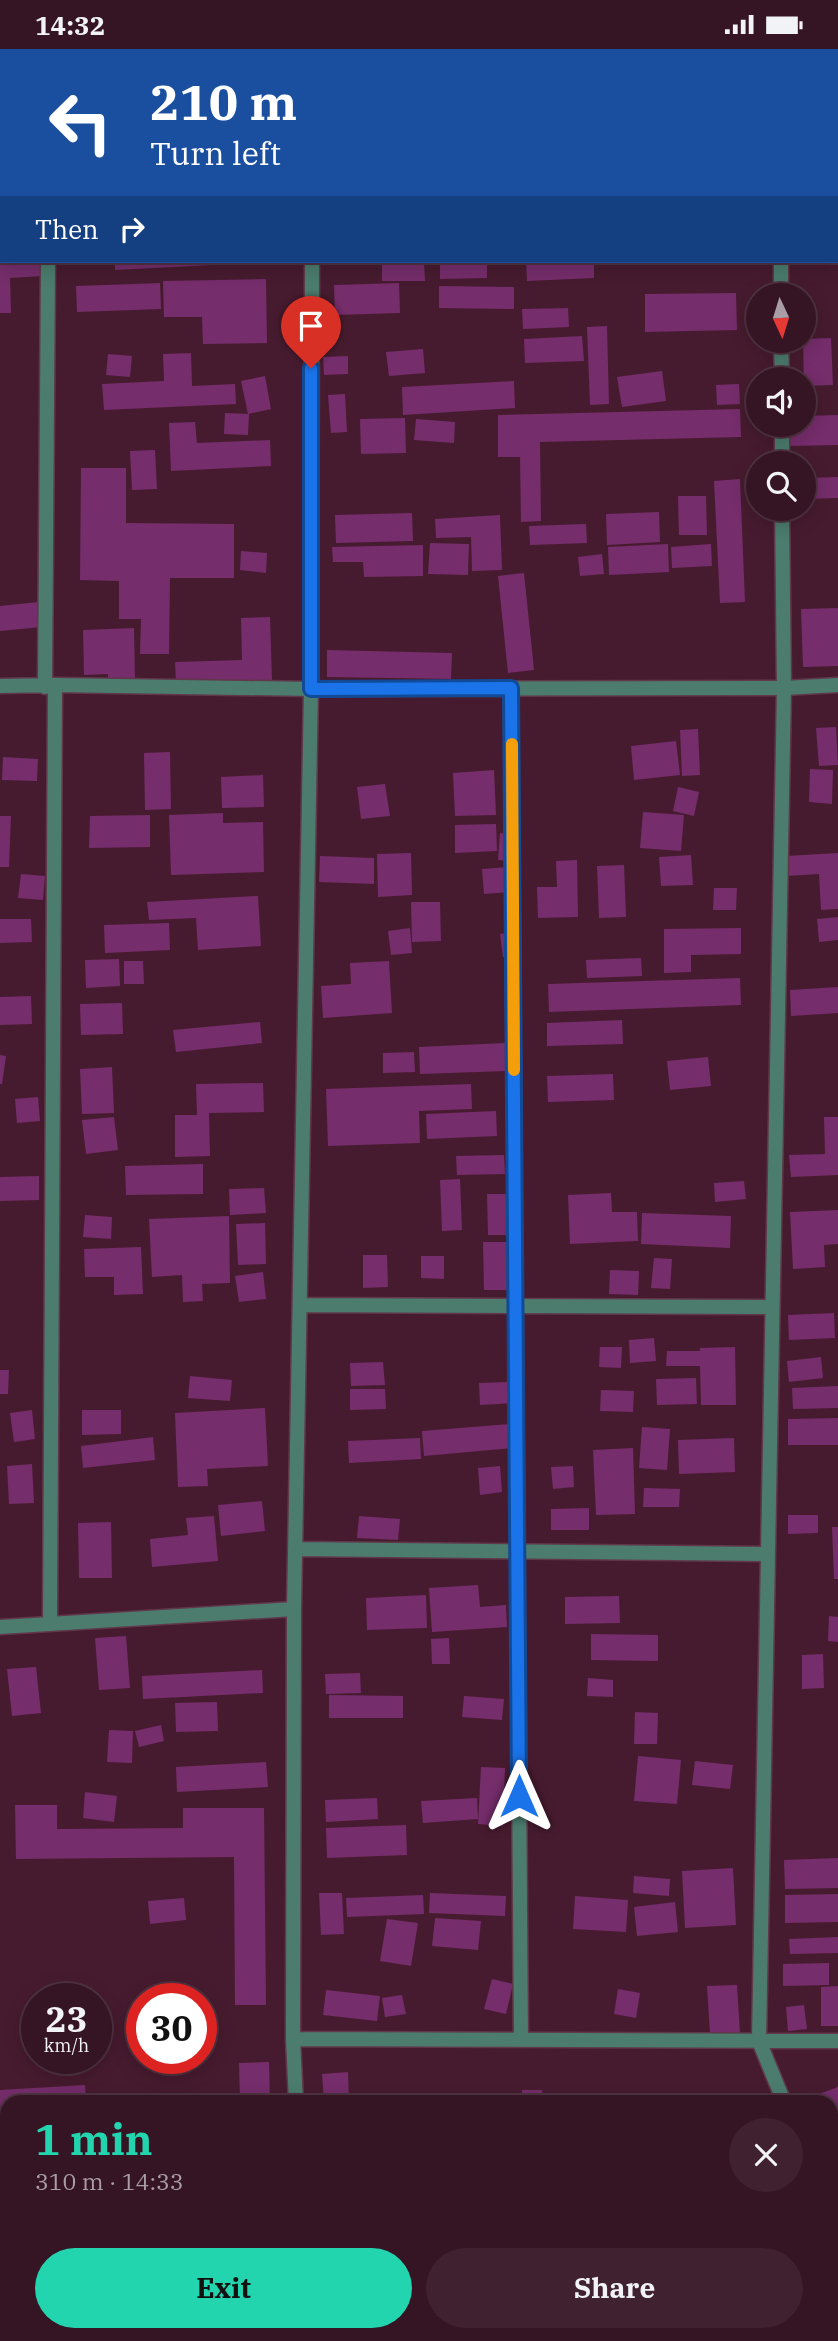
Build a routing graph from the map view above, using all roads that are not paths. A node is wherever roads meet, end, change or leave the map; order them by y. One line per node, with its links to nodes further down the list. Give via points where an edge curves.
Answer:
1 (48, 263): 8 (street)
2 (312, 263): 11 (street)
3 (781, 263): 4 (street)
4 (781, 283)
5 (782, 521): 10 (street)
6 (838, 685): 10 (street)
7 (0, 686): 8 (street)
8 (50, 686): 11 (street); 19 (street)
9 (511, 688): 10 (street); 11 (street); 13 (street)
10 (783, 688): 14 (street)
11 (311, 689): 12 (street)
12 (300, 1305): 13 (street); 15 (street)
13 (515, 1306): 14 (street); 16 (street)
14 (772, 1307): 17 (street)
15 (295, 1549): 16 (street); 18 (street)
16 (517, 1552): 17 (street); 22 (street)
17 (768, 1554): 24 (street)
18 (294, 1609): 19 (street); 21 (street)
19 (50, 1624): 20 (street)
20 (0, 1627)
21 (293, 2039): 22 (street); 25 (street)
22 (521, 2040): 24 (street)
23 (838, 2041): 24 (street)
24 (759, 2042): 26 (street)
25 (296, 2095)
26 (781, 2095)

